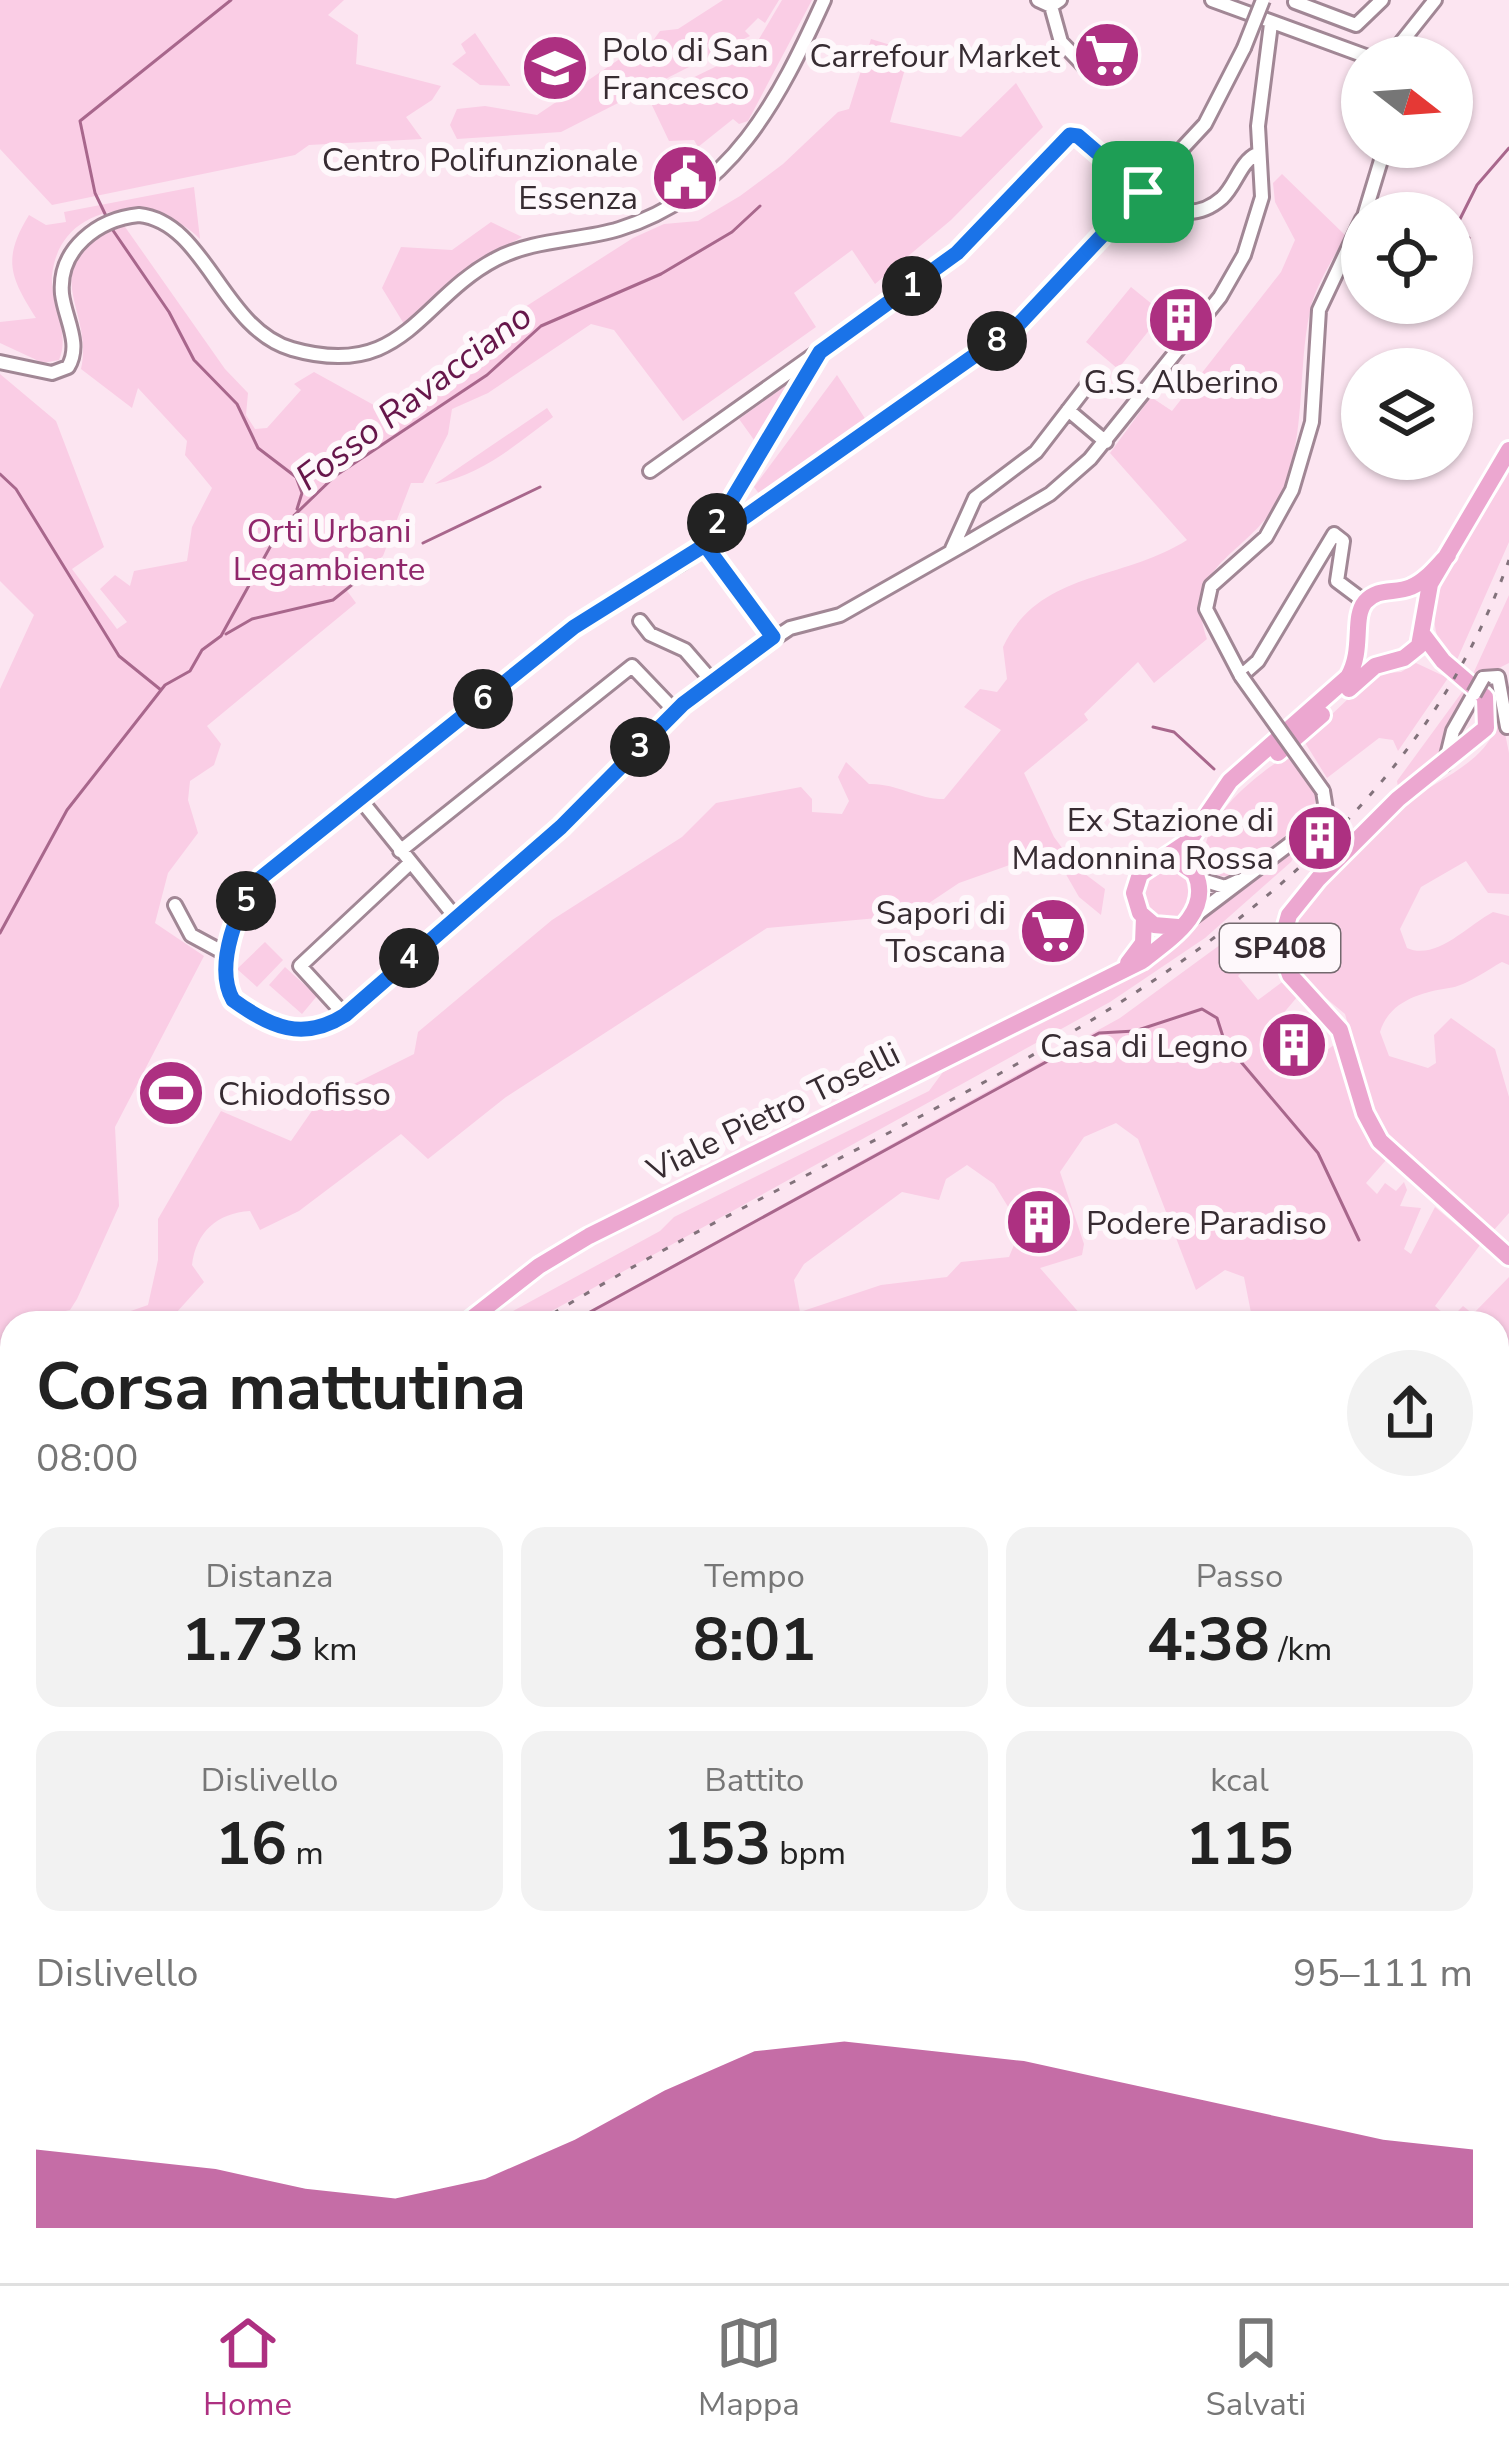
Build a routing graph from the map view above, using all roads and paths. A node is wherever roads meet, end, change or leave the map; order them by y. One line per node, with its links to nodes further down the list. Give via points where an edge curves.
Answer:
1 (824, 0): 18 (street, via 770,113 706,182 631,225 493,260 418,325 374,349 332,355 278,343 252,326 167,224 148,216 122,217 77,245 64,271 70,364 52,373)
2 (1213, 0): 8 (street)
3 (1262, 0): 15 (street, bridge, via 1212,115)
4 (1382, 0): 7 (street, via 1360,25)
5 (1435, 0): 9 (street)
6 (1050, 2): 11 (street, via 1060,41)
7 (1295, 2)
8 (1271, 24): 10 (street); 12 (street)
9 (1408, 36)
10 (1341, 48)
11 (1088, 70)
12 (1257, 154): 13 (street); 14 (street)
13 (1239, 175): 14 (street); 15 (street, via 1220,200 1197,211 1166,210)
14 (1263, 184): 21 (street, via 1232,280)
15 (1143, 192): 17 (street, via 1070,135 957,253); 24 (street, via 1018,325)
16 (1341, 263): 37 (street, via 1319,310 1312,422 1292,490 1266,537 1207,596 1211,625)
17 (820, 352): 23 (street); 24 (street)
18 (0, 362)
19 (1093, 378): 20 (street)
20 (1068, 410): 21 (street); 25 (street, via 1036,452 975,498)
21 (1106, 442): 25 (street, via 1060,487)
22 (1509, 450): 26 (main road)
23 (650, 472)
24 (705, 545): 32 (street); 42 (street, via 574,627)
25 (950, 552): 32 (street, via 840,615)
26 (1448, 555): 27 (main road); 29 (main road)
27 (1399, 591): 28 (main road); 29 (main road)
28 (1365, 602): 33 (main road); 37 (street, via 1337,581 1343,540 1333,534 1258,661)
29 (1422, 609): 31 (main road)
30 (640, 621): 38 (street, via 685,650)
31 (1424, 636): 34 (main road); 36 (main road)
32 (773, 637): 38 (street)
33 (1361, 640): 35 (main road); 44 (main road, via 1340,686 1230,781 1191,838)
34 (1412, 653): 35 (main road); 36 (main road)
35 (1387, 659): 47 (main road, via 1235,789 1203,835)
36 (1443, 661): 41 (main road, SP408, via 1480,691 1489,712 1481,735)
37 (1241, 676): 46 (street, bridge, via 1323,791 1322,820)
38 (710, 680): 39 (street)
39 (676, 711): 43 (street, via 632,666); 50 (street)
40 (1507, 727): 41 (street, bridge, via 1498,676 1483,678)
41 (1445, 764): 55 (main road, SP408, via 1308,889 1280,947 1290,975 1340,1030 1380,1142)
42 (360, 799): 43 (street); 52 (street, via 255,884)
43 (400, 851): 45 (street)
44 (1161, 860): 47 (main road); 49 (main road, via 1137,879)
45 (410, 863): 50 (street); 54 (street, via 300,966)
46 (1255, 872): 47 (street, via 1228,886); 51 (street)
47 (1197, 876): 51 (main road, via 1201,900)
48 (175, 905): 52 (street, via 191,935)
49 (1144, 917): 51 (main road, via 1159,927); 53 (main road, via 1141,948)
50 (456, 918): 54 (street)
51 (1185, 922): 53 (main road, Viale Pietro Toselli)
52 (229, 955): 54 (street, via 230,995 278,1027 313,1029)
53 (1119, 972): 56 (main road, Viale Pietro Toselli, via 578,1242)
54 (345, 1015)
55 (1509, 1257)
56 (483, 1311)

